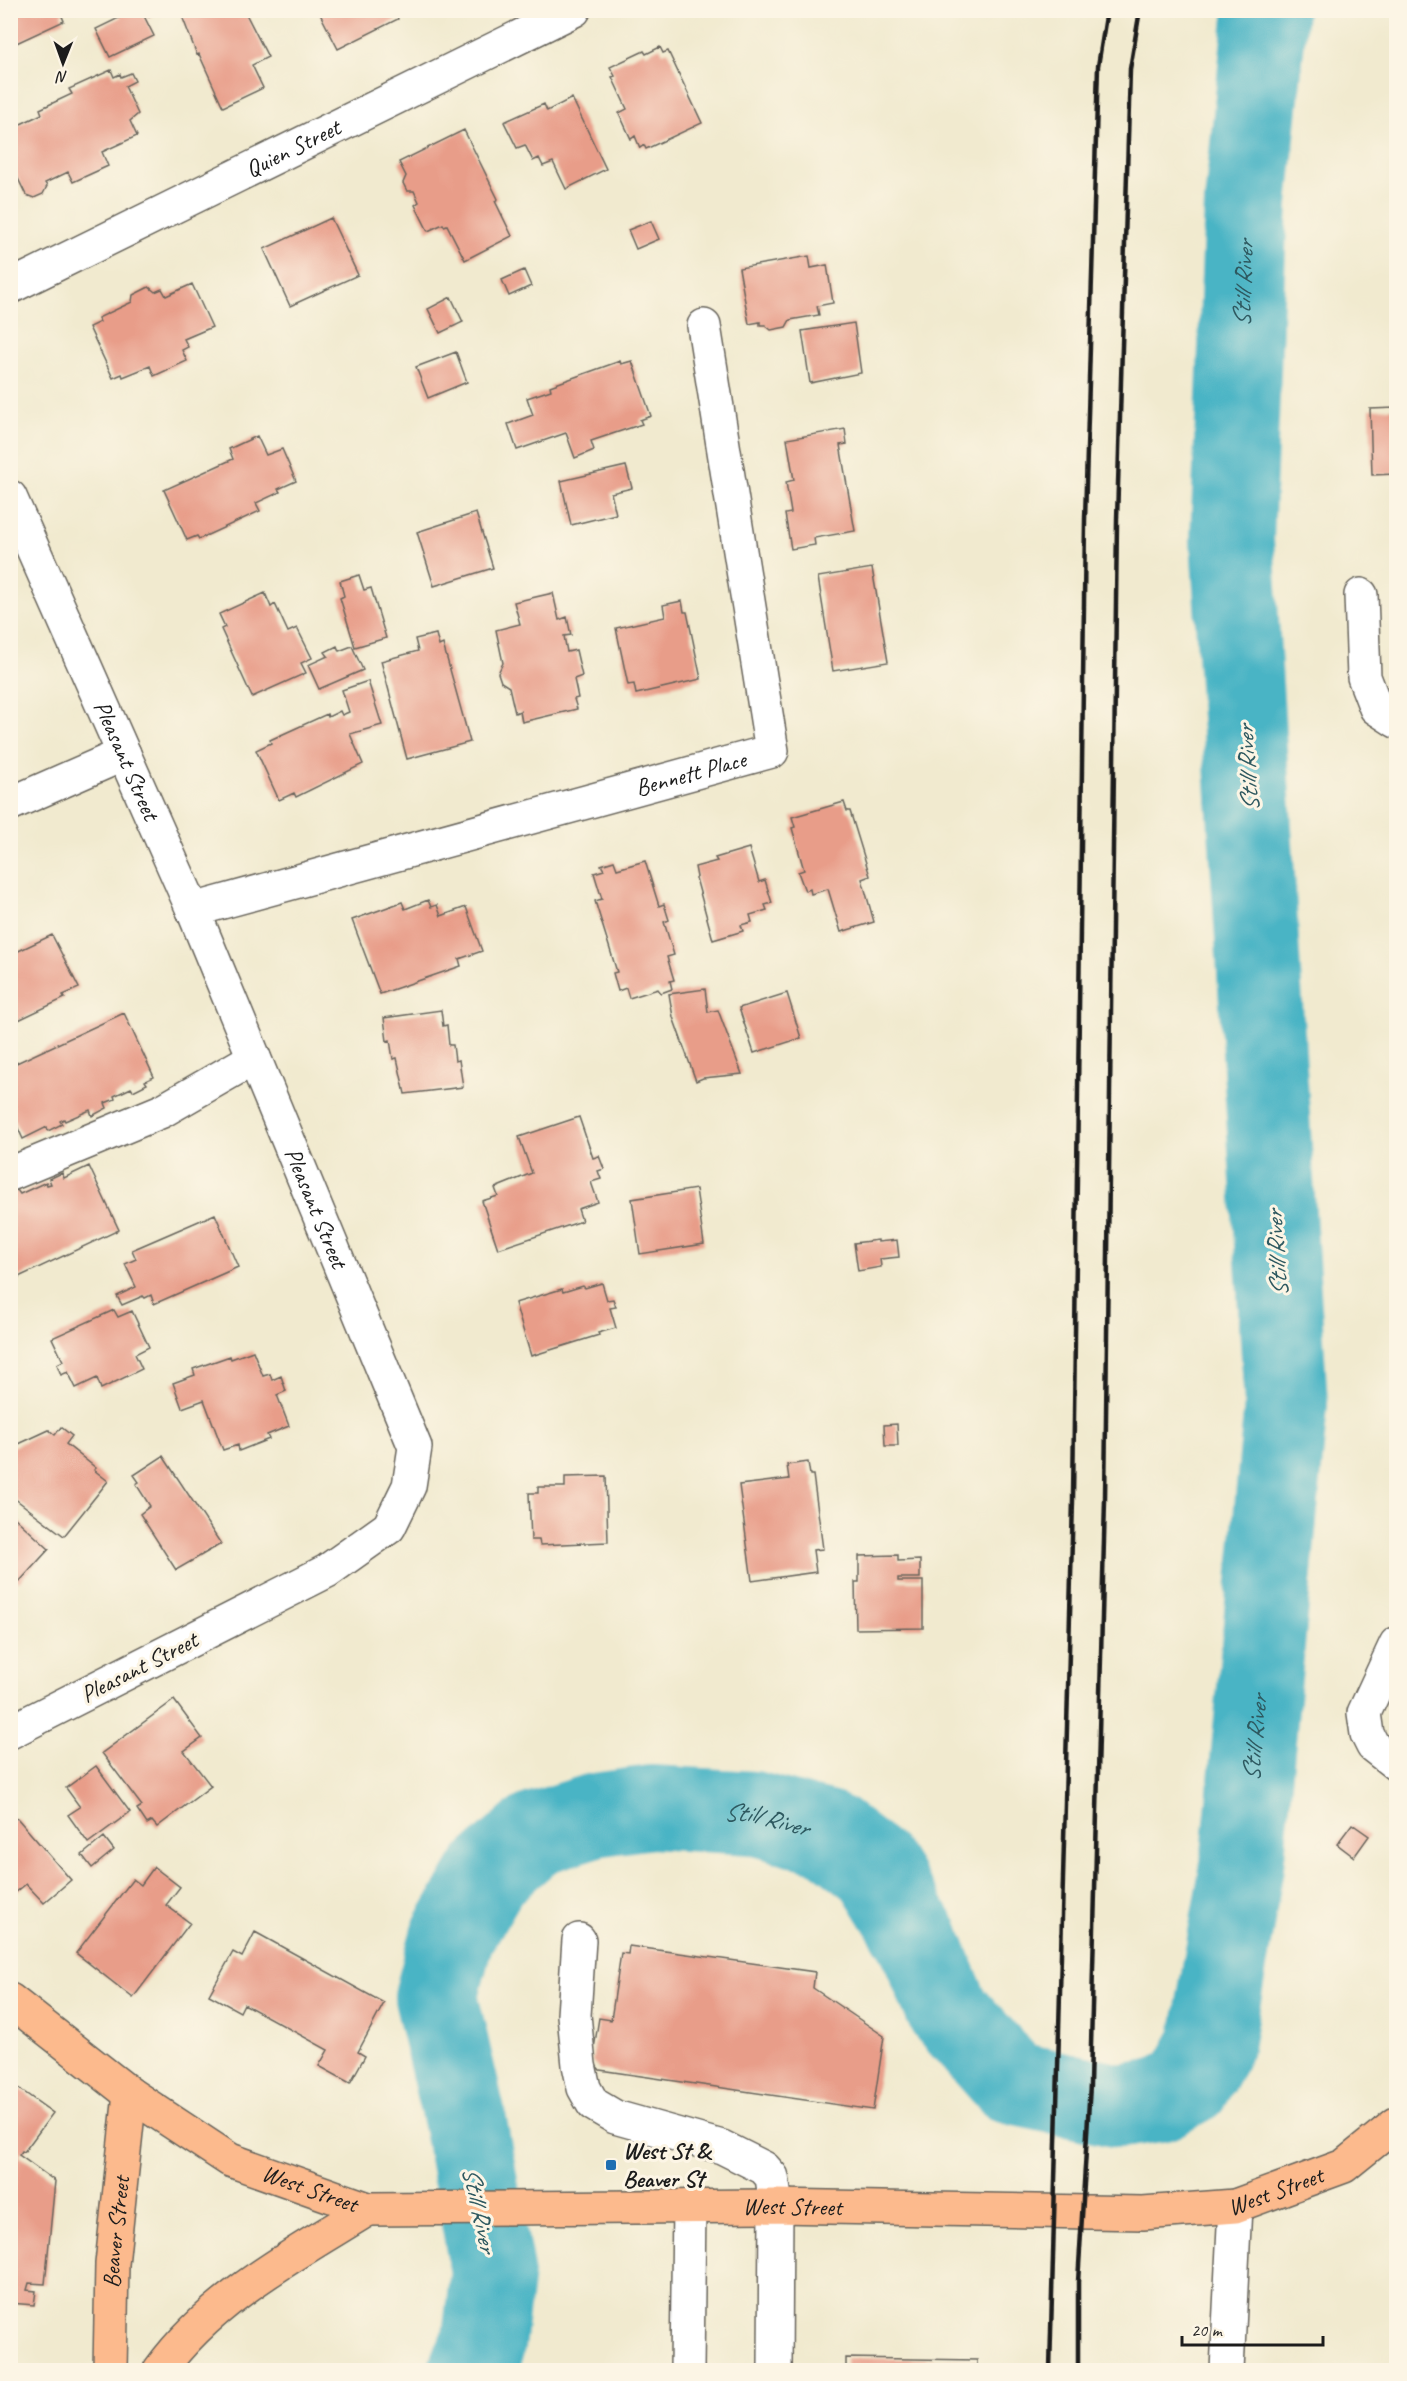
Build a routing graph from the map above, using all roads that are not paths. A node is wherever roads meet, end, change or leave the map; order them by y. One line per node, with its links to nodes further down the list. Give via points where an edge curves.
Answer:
1 (574, 10): 2 (street, Quien Street)
2 (10, 287)
3 (704, 326): 9 (street, Bennett Place, via 772,751)
4 (10, 497): 7 (street, Pleasant Street)
5 (1361, 595): 6 (street, via 1364,677 1376,708)
6 (1396, 721)
7 (124, 754): 8 (street); 9 (street, Pleasant Street)
8 (10, 804)
9 (193, 910): 10 (street, Pleasant Street)
10 (254, 1058): 11 (street, via 162,1111); 13 (street, Pleasant Street, via 415,1447 409,1486 388,1527 327,1571)
11 (10, 1174)
12 (1396, 1644): 14 (street, via 1364,1713 1373,1746)
13 (10, 1732)
14 (1396, 1764)
15 (579, 1940): 19 (street, via 574,2015 581,2076 593,2104 615,2117 723,2147 764,2168 772,2177)
16 (10, 2000): 17 (main road, West Street)
17 (130, 2094): 22 (main road, West Street, via 231,2160); 23 (main road, Beaver Street, via 112,2264)
18 (1396, 2124): 21 (main road, West Street, via 1344,2166)
19 (776, 2205): 20 (main road, West Street); 21 (main road, West Street, via 1143,2214); 26 (street)
20 (689, 2206): 22 (main road, West Street); 25 (street)
21 (1235, 2206): 27 (street)
22 (368, 2209): 24 (main road, via 262,2275 227,2302 173,2352)
23 (110, 2370)
24 (160, 2370)
25 (687, 2370)
26 (776, 2370)
27 (1227, 2370)

